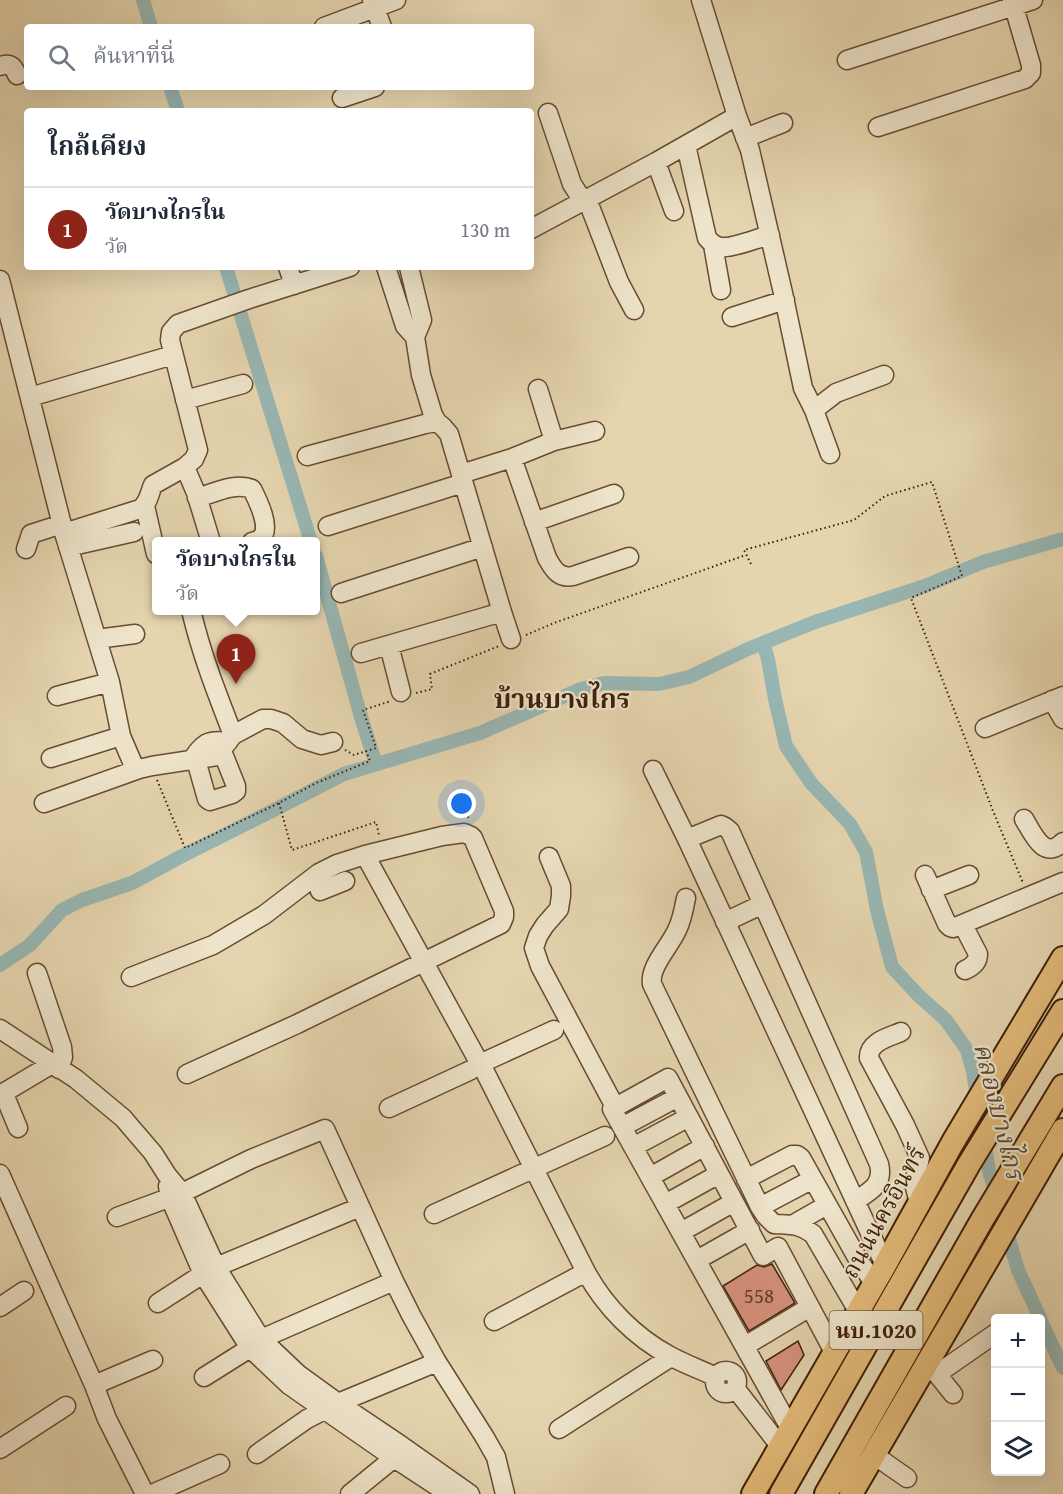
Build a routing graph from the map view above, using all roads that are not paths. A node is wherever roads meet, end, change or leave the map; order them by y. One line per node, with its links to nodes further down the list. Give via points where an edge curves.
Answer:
1 (396, 0): 5 (street)
2 (701, 0): 14 (street)
3 (1033, 0): 4 (street)
4 (1013, 3): 8 (street); 16 (street, via 1031,65 1031,73 1025,79)
5 (374, 4): 6 (street); 7 (street)
6 (331, 24)
7 (381, 24)
8 (847, 60)
9 (0, 66): 10 (street, via 11,64)
10 (17, 75)
11 (366, 90): 12 (street)
12 (342, 98)
13 (548, 113): 20 (street, via 572,184)
14 (737, 116): 17 (street); 18 (street)
15 (783, 123): 17 (street)
16 (878, 127)
17 (745, 138): 23 (street)
18 (686, 145): 19 (street); 24 (street, via 707,238)
19 (656, 162): 20 (street); 21 (street)
20 (585, 200): 22 (street); 33 (street)
21 (674, 211)
22 (534, 227)
23 (770, 235): 24 (street, via 725,248); 32 (street)
24 (713, 245): 31 (street)
25 (289, 270): 30 (street)
26 (341, 270): 30 (street)
27 (387, 270): 35 (street, via 405,327)
28 (410, 270): 35 (street, via 422,320)
29 (0, 280): 40 (street)
30 (294, 285): 36 (street, via 178,324 171,332)
31 (721, 290)
32 (785, 300): 34 (street); 42 (street, via 803,388)
33 (634, 310)
34 (732, 317)
35 (415, 337): 43 (street, via 421,375)
36 (173, 355): 40 (street); 41 (street)
37 (884, 375): 42 (street, via 836,393)
38 (243, 384): 41 (street)
39 (538, 388): 45 (street)
40 (30, 397): 57 (street)
41 (185, 400): 49 (street, via 198,450)
42 (814, 410): 46 (street)
43 (437, 422): 47 (street); 50 (street, via 448,434)
44 (596, 431): 45 (street)
45 (554, 441): 48 (street)
46 (830, 454)
47 (307, 456)
48 (512, 458): 50 (street); 54 (street)
49 (185, 467): 52 (street); 53 (street, via 153,485)
50 (462, 478): 55 (street); 61 (street)
51 (614, 494): 54 (street)
52 (197, 498): 59 (street); 60 (street, via 234,487 252,489 262,508)
53 (145, 506): 57 (street); 58 (street)
54 (534, 522): 63 (street, via 552,567 566,578)
55 (328, 526)
56 (134, 532): 57 (street)
57 (65, 535): 62 (street, via 30,534); 68 (street)
58 (152, 537)
59 (208, 537)
60 (262, 537)
61 (483, 547): 64 (street); 65 (street)
62 (26, 549)
63 (629, 557)
64 (342, 593)
65 (502, 612): 69 (street); 70 (street)
66 (192, 615): 80 (street)
67 (135, 634): 68 (street)
68 (97, 639): 72 (street)
69 (512, 640)
70 (389, 645): 71 (street); 74 (street)
71 (361, 653)
72 (110, 682): 73 (street); 78 (street)
73 (57, 696)
74 (403, 696)
75 (1058, 698): 76 (street); 77 (street)
76 (1063, 718)
77 (985, 728)
78 (121, 736): 81 (street); 83 (street, via 133,764)
79 (333, 742): 80 (street, via 321,745 302,739 283,723 263,719)
80 (228, 743): 82 (street, via 208,742); 82 (street, via 237,791 232,794 207,799)
81 (51, 758)
82 (194, 760): 83 (street)
83 (145, 768): 85 (street)
84 (653, 770): 87 (street)
85 (44, 803)
86 (1024, 819): 88 (street, via 1043,847 1055,848)
87 (687, 840): 96 (street, via 725,826); 97 (street)
88 (1063, 842)
89 (365, 855): 94 (street, via 326,868); 100 (street); 100 (street, via 442,836 464,833 473,838 504,917 501,924)
90 (549, 858): 113 (street, via 561,886 559,909 545,925 534,948)
91 (969, 875): 98 (street, via 928,882 950,927)
92 (345, 881): 94 (street)
93 (1063, 882): 98 (street)
94 (319, 890): 103 (street, via 264,915 213,945)
95 (686, 898): 126 (street, via 678,928 652,971 652,984)
96 (763, 904): 97 (street); 129 (street, via 879,1164 879,1180 867,1194)
97 (725, 922): 129 (street)
98 (963, 925): 101 (street, via 978,954 974,964)
99 (1063, 958): 131 (main road, ถนนนครอินทร์ / นบ.1020)
100 (424, 963): 108 (street); 110 (street)
101 (965, 970)
102 (37, 973): 109 (street, via 62,1047 63,1057)
103 (131, 977)
104 (1063, 1011): 182 (main road, นบ.1020, via 969,1164)
105 (0, 1029): 109 (street)
106 (554, 1030): 108 (street)
107 (902, 1032): 131 (street, via 876,1044 870,1049 869,1058 920,1158 914,1185)
108 (479, 1065): 114 (street); 122 (street)
109 (55, 1066): 117 (street, via 5,1092); 128 (street, via 123,1118 153,1153)
110 (187, 1074)
111 (1063, 1086): 183 (main road, นบ.1020)
112 (678, 1097): 113 (street, via 668,1078); 115 (street); 116 (street)
113 (615, 1107): 116 (street, via 612,1108)
114 (389, 1108)
115 (689, 1117): 120 (street); 121 (street)
116 (622, 1127): 121 (street)
117 (18, 1128)
118 (1063, 1130): 161 (main road, นบ.1020, via 987,1261)
119 (605, 1136): 122 (street)
120 (705, 1146): 124 (street); 125 (street)
121 (633, 1147): 125 (street)
122 (534, 1168): 136 (street); 144 (street)
123 (0, 1174): 163 (street)
124 (719, 1174): 130 (street); 132 (street)
125 (650, 1177): 132 (street)
126 (746, 1179): 127 (street, via 797,1155); 135 (street)
127 (813, 1179): 133 (street); 135 (street)
128 (176, 1195): 134 (street, via 324,1129); 137 (street); 143 (street)
129 (855, 1200): 145 (street)
130 (734, 1202): 139 (street); 140 (street)
131 (919, 1203): 145 (main road, ถนนนครอินทร์ / นบ.1020)
132 (665, 1204): 140 (street)
133 (827, 1205): 138 (street); 142 (street)
134 (360, 1207): 143 (street); 146 (street)
135 (760, 1207): 138 (street, via 774,1224)
136 (434, 1214)
137 (117, 1217)
138 (792, 1225): 147 (street, via 813,1234)
139 (750, 1230): 141 (street); 151 (street, via 763,1256 778,1247)
140 (681, 1232): 141 (street)
141 (697, 1260): 156 (street)
142 (859, 1261): 145 (street); 147 (street)
143 (210, 1271): 149 (street); 155 (street)
144 (586, 1272): 153 (street); 158 (street, via 606,1303 639,1335)
145 (879, 1274): 152 (main road, ถนนนครอินทร์ / นบ.1020)
146 (394, 1281): 155 (street); 160 (street)
147 (841, 1282): 152 (street)
148 (24, 1291): 150 (street)
149 (159, 1303)
150 (0, 1307)
151 (810, 1307): 156 (street); 157 (street)
152 (858, 1311): 157 (main road, ถนนนครอินทร์ / นบ.1020)
153 (494, 1321)
154 (991, 1336): 161 (street)
155 (255, 1344): 162 (street); 166 (street, via 289,1386)
156 (745, 1347): 168 (street)
157 (834, 1352): 168 (main road, ถนนนครอินทร์ / นบ.1020)
158 (671, 1357): 167 (street); 168 (street, via 716,1377 720,1391 735,1388)
159 (153, 1360): 163 (street)
160 (437, 1362): 166 (street); 180 (street, via 496,1457)
161 (931, 1370): 164 (street); 172 (main road, นบ.1020)
162 (204, 1377)
163 (94, 1385): 175 (street)
164 (953, 1394)
165 (66, 1406): 169 (street)
166 (331, 1407): 170 (street, via 361,1435); 171 (street)
167 (559, 1429)
168 (785, 1437): 181 (main road, ถนนนครอินทร์ / นบ.1020)
169 (0, 1449)
170 (398, 1452): 177 (street); 178 (street); 179 (street)
171 (257, 1454)
172 (874, 1455): 174 (street); 184 (main road, นบ.1020)
173 (220, 1464): 176 (street)
174 (907, 1478)
175 (146, 1494)
176 (152, 1494)
177 (350, 1494)
178 (449, 1494)
179 (470, 1494)
180 (504, 1494)
181 (753, 1494)
182 (781, 1494)
183 (826, 1494)
184 (851, 1494)

